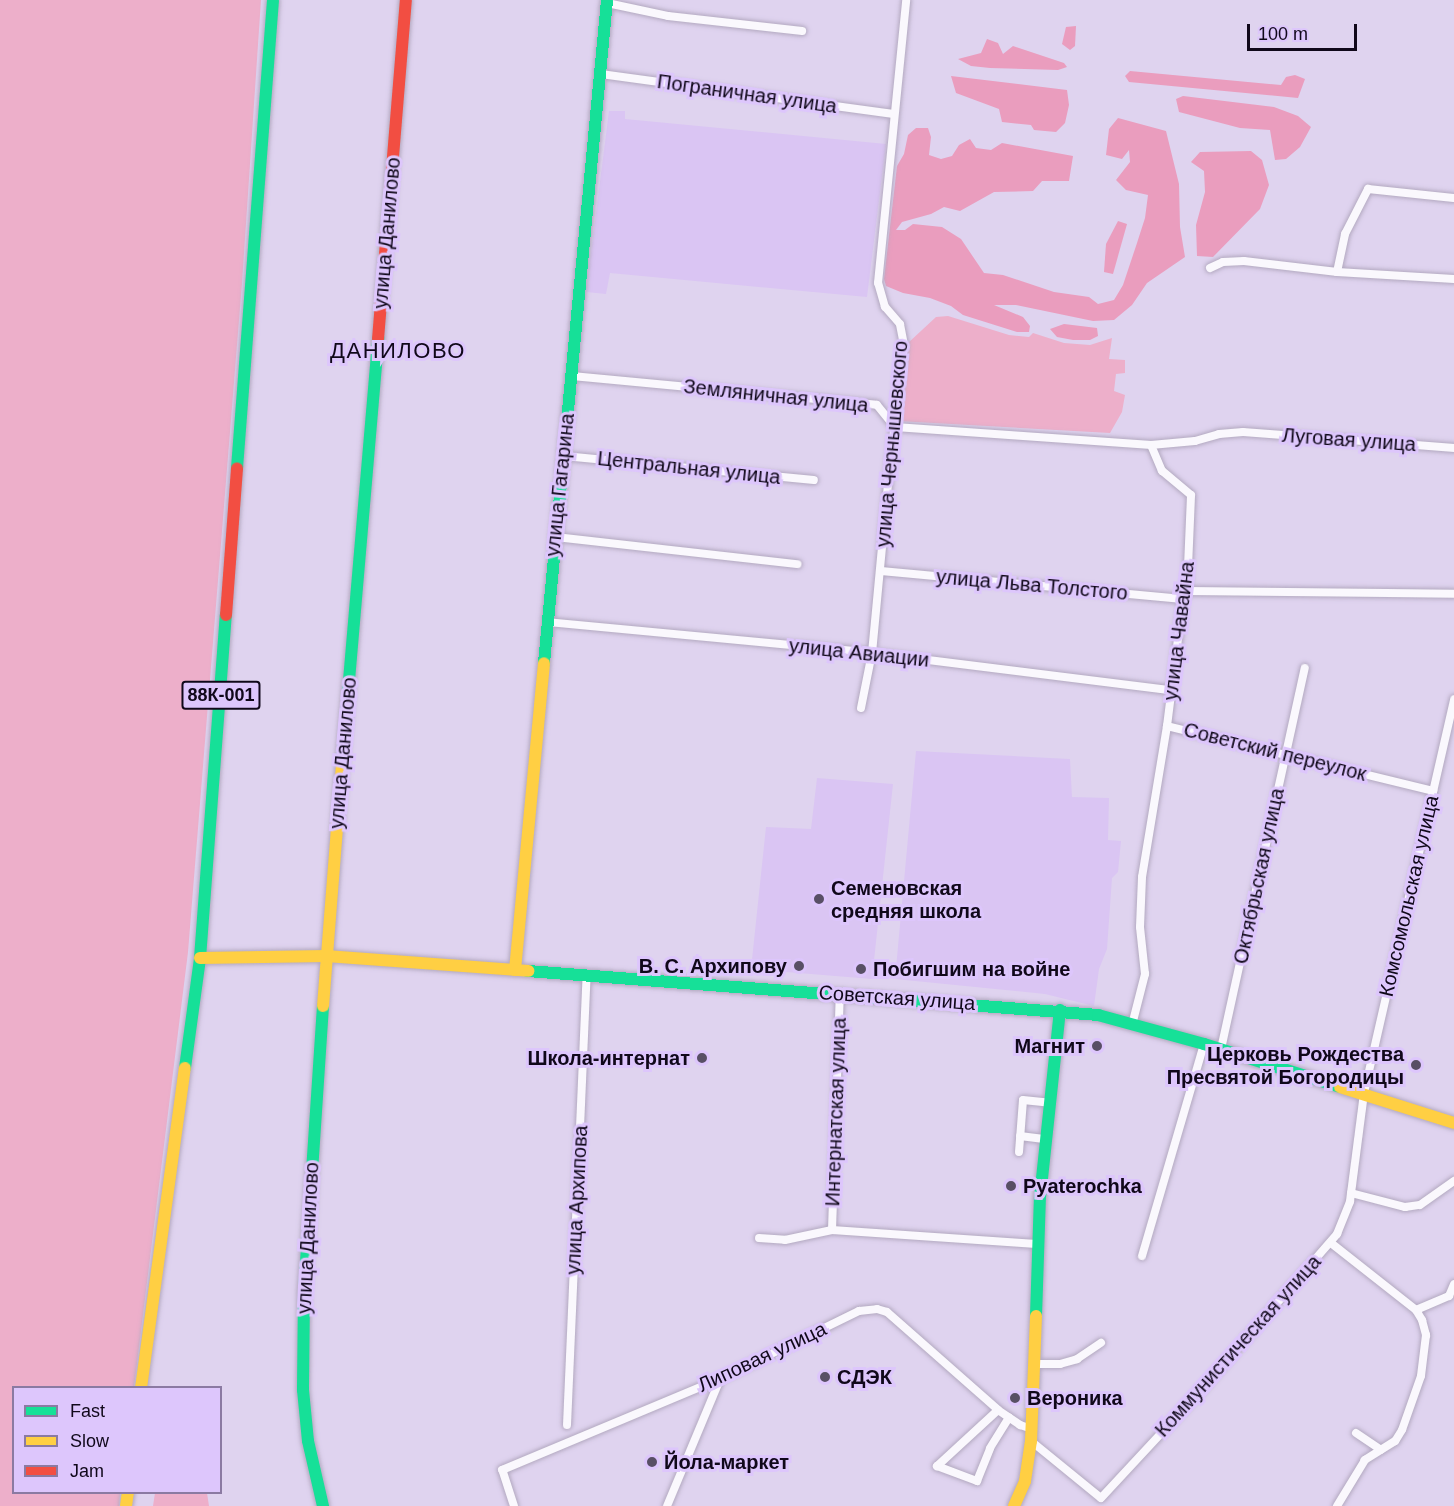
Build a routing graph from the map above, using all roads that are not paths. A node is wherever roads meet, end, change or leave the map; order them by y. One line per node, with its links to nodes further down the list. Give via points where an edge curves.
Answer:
1 (273, 0): 36 (main road, 88К-001)
2 (406, 0): 35 (main road, улица Данилово)
3 (906, 0): 7 (street, улица Чернышевского)
4 (607, 2): 5 (street, via 668,16); 6 (main road, улица Гагарина)
5 (802, 31)
6 (600, 74): 7 (street, Пограничная улица); 12 (main road, улица Гагарина)
7 (893, 114): 13 (street, улица Чернышевского, via 878,283 885,307 900,324 904,345)
8 (1454, 198): 10 (street, via 1368,189 1345,234)
9 (1210, 267): 10 (street, via 1244,261)
10 (1337, 272): 11 (street)
11 (1454, 279)
12 (572, 376): 13 (street, Земляничная улица, via 877,405); 17 (main road, улица Гагарина)
13 (895, 427): 15 (street, Земляничная улица); 21 (street, улица Чернышевского)
14 (1244, 432): 15 (street, Земляничная улица); 16 (street, Луговая улица)
15 (1150, 445): 22 (street, улица Чавайна, via 1162,471 1191,495)
16 (1454, 448)
17 (564, 456): 18 (street, Центральная улица); 19 (main road, улица Гагарина)
18 (814, 480)
19 (555, 537): 20 (street); 25 (main road, улица Гагарина)
20 (797, 564)
21 (881, 571): 24 (street, улица Льва Толстого); 26 (street, улица Чернышевского)
22 (1187, 591): 23 (street); 24 (street, улица Чавайна)
23 (1454, 594)
24 (1183, 599): 28 (street, улица Чавайна)
25 (547, 622): 26 (street, улица Авиации); 37 (main road, улица Гагарина)
26 (872, 653): 28 (street, улица Авиации); 30 (street, улица Чернышевского)
27 (1305, 668): 33 (street, Октябрьская улица)
28 (1171, 690): 31 (street, улица Чавайна)
29 (1454, 699): 32 (street, Комсомольская улица)
30 (861, 708)
31 (1167, 726): 33 (street, Советский переулок); 41 (street, Советский переулок, via 1142,877 1140,927 1145,974)
32 (1451, 734): 34 (street, Комсомольская улица)
33 (1286, 753): 34 (street, Советский переулок); 43 (street, Октябрьская улица)
34 (1432, 791): 44 (street, Комсомольская улица)
35 (326, 956): 36 (main road, Советская улица); 37 (main road, Советская улица); 69 (main road, улица Данилово, via 304,1293 303,1390 308,1441)
36 (200, 958): 62 (main road, 88К-001)
37 (514, 970): 38 (main road, Советская улица)
38 (587, 975): 39 (main road, Советская улица); 65 (street, улица Архипова)
39 (840, 993): 40 (main road, Советская улица); 52 (street, Интернатская улица)
40 (1060, 1010): 41 (main road, Советская улица); 45 (main road)
41 (1132, 1025): 42 (main road, Советская улица)
42 (1204, 1044): 43 (main road, Советская улица); 56 (street)
43 (1221, 1049): 44 (main road, Советская улица)
44 (1364, 1094): 46 (main road, Советская улица); 51 (street, Коммунистическая улица)
45 (1050, 1103): 47 (street, via 1023,1100); 48 (main road)
46 (1454, 1123)
47 (1020, 1136): 48 (street); 49 (street)
48 (1046, 1139): 55 (main road)
49 (1019, 1152)
50 (1454, 1181): 51 (street, via 1420,1204 1405,1207)
51 (1351, 1193): 54 (street, Коммунистическая улица, via 1344,1220)
52 (832, 1230): 53 (street, Интернатская улица, via 785,1240); 55 (street, Интернатская улица)
53 (759, 1238)
54 (1331, 1243): 58 (street); 67 (street, Коммунистическая улица, via 1101,1498)
55 (1037, 1244): 60 (main road)
56 (1142, 1256)
57 (1454, 1284): 58 (street, via 1449,1296)
58 (1416, 1310): 68 (street, via 1426,1335 1420,1376 1402,1430 1395,1441)
59 (1101, 1343): 60 (street, via 1077,1359 1060,1364)
60 (1034, 1364): 67 (main road)
61 (720, 1379): 63 (street, Липовая улица, via 859,1311 877,1309 887,1312); 70 (street, Липовая улица, via 502,1470); 71 (street)
62 (141, 1386)
63 (998, 1410): 64 (street, Липовая улица); 64 (street, via 937,1466 977,1481 990,1448)
64 (1009, 1418): 67 (street, Липовая улица)
65 (567, 1425)
66 (1356, 1433): 68 (street)
67 (1031, 1435): 72 (main road, via 1025,1481)
68 (1381, 1450): 73 (street, via 1365,1460)
69 (323, 1506)
70 (514, 1506)
71 (667, 1506)
72 (1014, 1506)
73 (1337, 1506)

